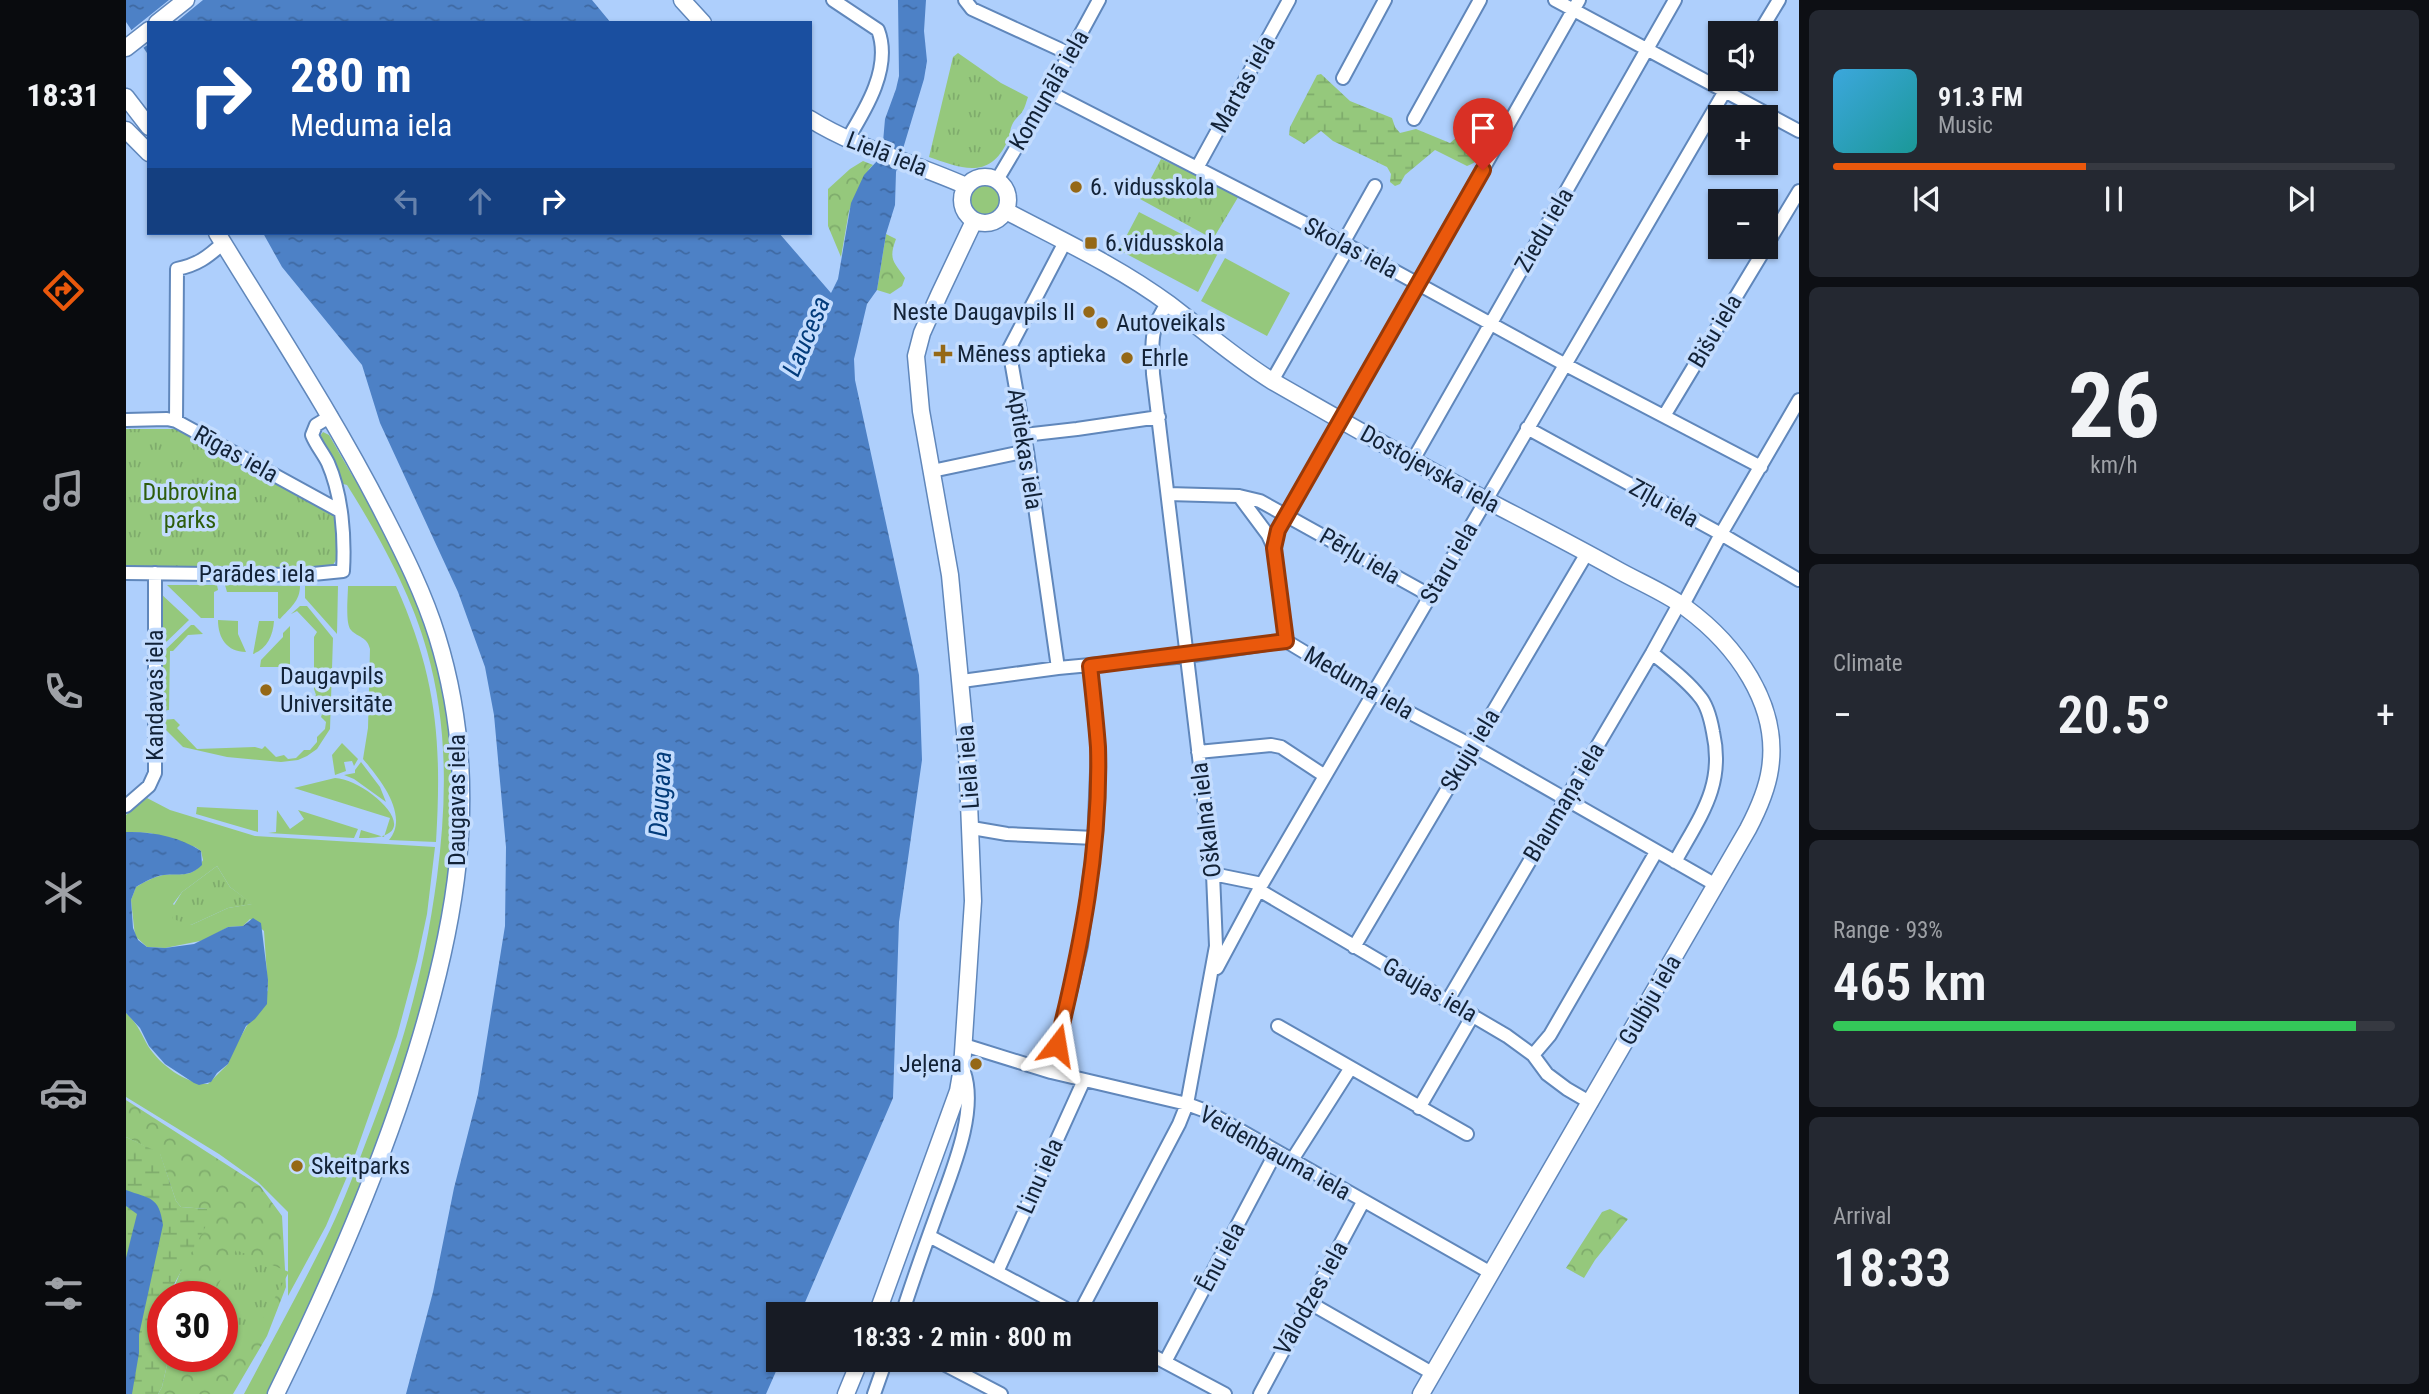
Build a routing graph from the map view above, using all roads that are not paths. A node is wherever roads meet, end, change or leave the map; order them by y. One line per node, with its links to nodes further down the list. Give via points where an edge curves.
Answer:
1 (186, 0): 13 (main road)
2 (682, 0): 14 (main road)
3 (834, 0): 30 (street, via 878,30 882,47 865,113)
4 (1099, 0): 19 (street, Komunālā iela)
5 (1289, 0): 32 (street, Martas iela)
6 (1385, 0): 20 (street)
7 (1480, 0): 24 (street)
8 (1555, 0): 12 (street)
9 (1675, 0): 18 (street, Ziedu iela)
10 (1779, 0): 15 (street)
11 (966, 2): 19 (street, via 972,9)
12 (1576, 5): 18 (street); 44 (street)
13 (160, 21)
14 (701, 21)
15 (1766, 21)
16 (147, 32): 17 (main road)
17 (126, 48)
18 (1648, 50): 22 (street); 46 (street, Ziedu iela)
19 (1070, 54): 21 (street, Komunālā iela)
20 (1343, 78)
21 (1049, 92): 32 (street, Skolas iela); 33 (street, Komunālā iela)
22 (1724, 92): 28 (street); 47 (street, Staru iela)
23 (126, 97): 26 (main road)
24 (1414, 119)
25 (812, 120): 30 (main road, Lielā iela)
26 (147, 124)
27 (126, 130): 31 (main road)
28 (1799, 131)
29 (126, 139): 31 (main road)
30 (847, 139): 34 (main road, Lielā iela)
31 (147, 152)
32 (1197, 168): 42 (street, Skolas iela)
33 (997, 180): 34 (main road, via 984,177); 37 (main road, via 1009,197)
34 (966, 186): 38 (main road, via 963,209)
35 (1375, 186): 42 (street)
36 (1799, 191): 39 (street, Bišu iela)
37 (1006, 211): 38 (main road, via 989,224); 41 (main road, Dostojevska iela)
38 (974, 221): 61 (main road, Lielā iela, via 922,333 916,356)
39 (1778, 227)
40 (220, 238): 50 (main road, Daugavas iela); 54 (street, via 205,259 177,269)
41 (1065, 242): 45 (main road, Dostojevska iela); 57 (street, Aptiekas iela, via 1009,349)
42 (1346, 245): 44 (street, Skolas iela); 48 (street)
43 (1759, 259): 51 (street, Bišu iela)
44 (1418, 284): 46 (street, Skolas iela); 55 (street)
45 (1168, 303): 48 (main road, Dostojevska iela); 52 (street, Oškalna iela, via 1153,330)
46 (1490, 323): 47 (street, Skolas iela); 59 (street, Ziedu iela)
47 (1564, 364): 51 (street, Skolas iela); 56 (street, Staru iela)
48 (1272, 381): 55 (main road, Dostojevska iela)
49 (1799, 401): 60 (street, Blaumaņa iela)
50 (331, 416): 65 (street, Parādes iela, via 316,425 312,435 333,477); 126 (main road, Daugavas iela, via 401,548 436,633 457,722 460,832 453,912 416,1055 345,1247)
51 (1664, 416): 60 (street, Skolas iela)
52 (1158, 417): 57 (street); 62 (street, Oškalna iela)
53 (126, 420): 54 (street, Rīgas iela)
54 (176, 421): 65 (street, Rīgas iela)
55 (1342, 421): 59 (main road, Dostojevska iela); 66 (street)
56 (1527, 428): 64 (street, Staru iela); 67 (street, Zīļu iela)
57 (1024, 435): 58 (street, Aptiekas iela)
58 (1027, 451): 61 (street); 79 (street, Aptiekas iela)
59 (1413, 460): 64 (main road, Dostojevska iela)
60 (1761, 467): 67 (street, Blaumaņa iela)
61 (932, 471): 80 (main road, Lielā iela)
62 (1168, 494): 63 (street, Pērļu iela); 77 (street, Oškalna iela)
63 (1238, 496): 66 (street, Pērļu iela); 68 (street)
64 (1485, 500): 69 (main road, Dostojevska iela); 73 (street, Staru iela)
65 (340, 511): 71 (street, Parādes iela, via 343,571 303,575)
66 (1287, 514): 68 (street); 73 (street, Pērļu iela)
67 (1721, 534): 72 (street, Zīļu iela); 74 (street, Blaumaņa iela)
68 (1274, 548): 75 (street)
69 (1587, 553): 74 (main road, Dostojevska iela); 82 (street, Skuju iela)
70 (126, 573): 71 (street, Parādes iela)
71 (155, 573): 86 (street, Kandavas iela, via 155,774 149,786)
72 (1799, 580)
73 (1431, 596): 81 (street, Staru iela)
74 (1681, 605): 76 (street, Blaumaņa iela); 92 (main road, Gulbju iela, via 1719,635 1740,660 1768,719 1772,755 1767,785)
75 (1286, 641): 77 (street, Meduma iela); 81 (street, Meduma iela)
76 (1652, 653): 85 (street, Blaumaņa iela); 90 (street, via 1703,699 1717,748 1710,797)
77 (1187, 656): 78 (street, Meduma iela); 83 (street, Oškalna iela)
78 (1090, 666): 79 (street, Meduma iela); 88 (street, via 1098,748)
79 (1058, 668): 80 (street, Meduma iela)
80 (962, 681): 87 (main road, Lielā iela)
81 (1374, 694): 82 (street, Meduma iela); 84 (street, Staru iela)
82 (1473, 746): 85 (street, Meduma iela); 94 (street, Skuju iela)
83 (1198, 752): 84 (street, via 1271,745); 91 (street, Oškalna iela)
84 (1325, 776): 93 (street, Staru iela)
85 (1566, 799): 89 (street, Meduma iela); 96 (street, Blaumaņa iela)
86 (126, 806)
87 (972, 828): 88 (street); 99 (main road, Lielā iela, via 973,901)
88 (1095, 838): 103 (street, via 1081,946)
89 (1656, 852): 90 (street, Meduma iela); 100 (street, via 1550,1035)
90 (1675, 862): 92 (street, Meduma iela)
91 (1213, 874): 93 (street, Gaujas iela); 95 (street, Oškalna iela, via 1216,928)
92 (1716, 886): 105 (main road, Gulbju iela)
93 (1260, 887): 94 (street, Gaujas iela); 95 (street, Staru iela)
94 (1354, 947): 96 (street, Gaujas iela)
95 (1212, 977): 106 (street, Oškalna iela)
96 (1448, 1000): 97 (street, Gaujas iela)
97 (1473, 1016): 100 (street, Gaujas iela); 107 (street)
98 (1278, 1026): 102 (street)
99 (964, 1045): 101 (main road, Lielā iela); 103 (street, Veidenbauma iela)
100 (1533, 1055): 105 (street, Gaujas iela, via 1547,1074)
101 (962, 1068): 112 (street, via 967,1088 960,1146); 115 (main road, Lielā iela, via 958,1091)
102 (1350, 1069): 107 (street); 110 (street)
103 (1051, 1072): 104 (street, Veidenbauma iela)
104 (1084, 1080): 106 (street, Veidenbauma iela); 113 (street, Linu iela)
105 (1591, 1103): 114 (main road, Gulbju iela)
106 (1187, 1104): 109 (street, Veidenbauma iela); 118 (street, Oškalna iela)
107 (1419, 1108): 108 (street)
108 (1466, 1134)
109 (1276, 1152): 110 (street, Veidenbauma iela); 121 (street, Ēnu iela)
110 (1292, 1160): 111 (street, Veidenbauma iela)
111 (1363, 1202): 114 (street, Veidenbauma iela); 119 (street, Vālodzes iela)
112 (929, 1236): 113 (street); 116 (street)
113 (997, 1272): 117 (street)
114 (1491, 1273): 125 (main road, Gulbju iela)
115 (881, 1302)
116 (906, 1302)
117 (1055, 1302)
118 (1084, 1302)
119 (1310, 1303): 125 (street); 131 (street, Vālodzes iela)
120 (1158, 1358): 121 (street)
121 (1165, 1362): 130 (street)
122 (855, 1372): 127 (main road)
123 (882, 1372): 128 (street)
124 (959, 1372): 129 (street)
125 (1432, 1373): 132 (main road, Gulbju iela)
126 (275, 1394)
127 (846, 1394)
128 (874, 1394)
129 (1001, 1394)
130 (1226, 1394)
131 (1260, 1394)
132 (1420, 1394)

